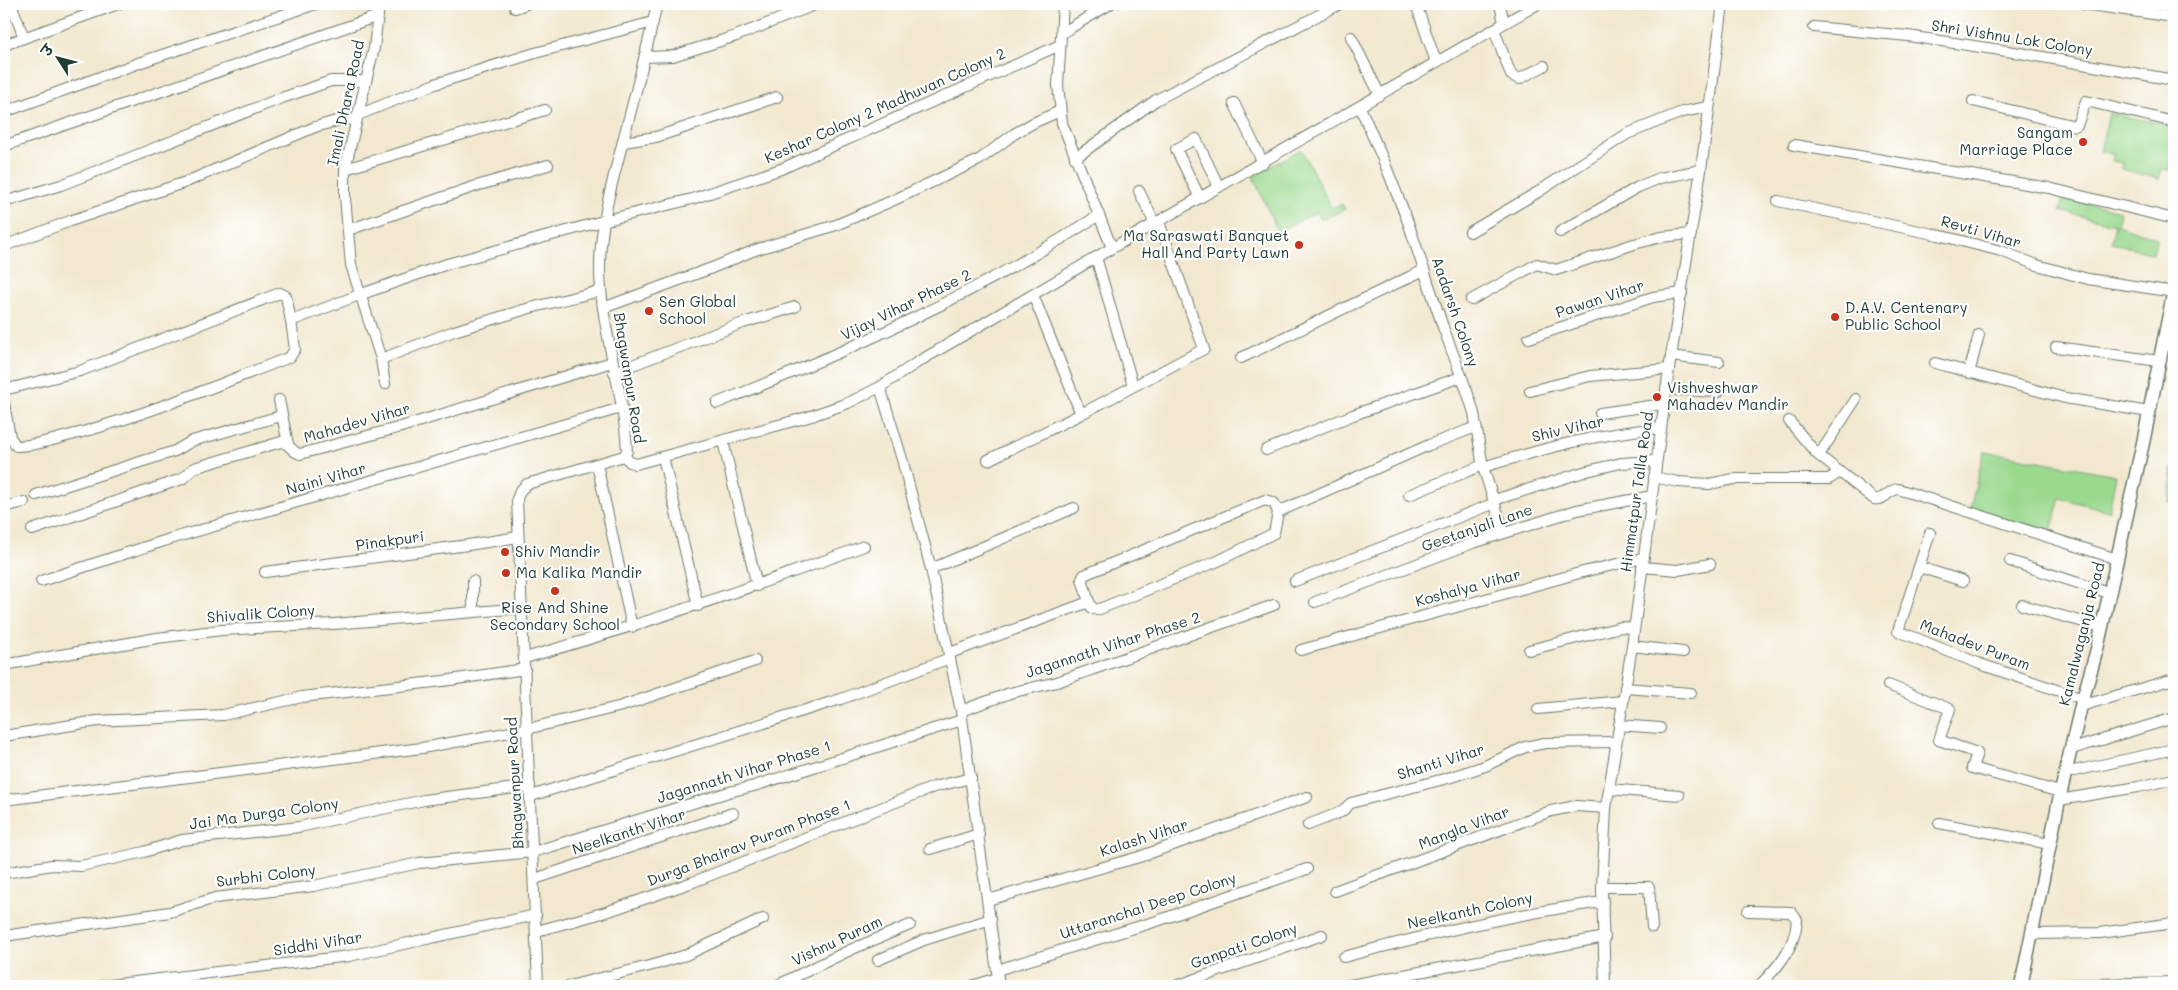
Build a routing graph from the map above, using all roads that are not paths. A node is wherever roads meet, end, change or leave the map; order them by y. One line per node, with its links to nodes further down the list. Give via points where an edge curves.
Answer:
1 (118, 4): 25 (street)
2 (316, 4): 41 (street)
3 (379, 4): 17 (street, Imali Dhara Road)
4 (526, 4): 16 (street)
5 (657, 4): 19 (street, Bhagwanpur Road)
6 (816, 4): 28 (street, via 736,36 673,56)
7 (1063, 4): 23 (street)
8 (1110, 4): 23 (street)
9 (1340, 4): 47 (street, via 1156,100)
10 (1416, 4): 29 (street)
11 (1500, 4): 20 (street)
12 (1538, 4): 20 (street)
13 (1724, 4): 38 (street, Himmatpur Talla Road)
14 (2083, 4): 18 (street)
15 (12, 6): 25 (street)
16 (515, 8)
17 (378, 16): 31 (street, Imali Dhara Road); 46 (street)
18 (2174, 17)
19 (653, 22): 28 (street, Bhagwanpur Road); 42 (street, via 435,84)
20 (1504, 23): 22 (street)
21 (1814, 26): 32 (street, Shri Vishnu Lok Colony, via 1983,47)
22 (1494, 29): 29 (street); 30 (street, via 1515,78)
23 (1062, 33): 26 (street)
24 (1351, 37): 33 (street)
25 (24, 38): 27 (street)
26 (1060, 45): 40 (street); 59 (street, Keshar Colony 2 Madhuvan Colony 2, via 781,169 692,198)
27 (4, 46)
28 (645, 56): 44 (street, Bhagwanpur Road)
29 (1436, 62): 33 (street)
30 (1544, 66)
31 (366, 80): 42 (street, Imali Dhara Road); 55 (street, via 330,81 61,185)
32 (2174, 80)
33 (1380, 95): 37 (street)
34 (777, 97): 44 (street, via 656,137)
35 (1973, 101): 43 (street, via 2075,126 2086,101)
36 (1234, 103): 48 (street)
37 (1360, 107): 48 (street); 68 (street, Aadarsh Colony, via 1386,164)
38 (1708, 107): 51 (street, Himmatpur Talla Road); 62 (street, via 1682,112 1627,134)
39 (545, 110): 50 (street)
40 (1060, 111): 47 (street); 76 (street, via 1014,134 979,160 894,200)
41 (4, 112)
42 (358, 117): 50 (street, Imali Dhara Road); 65 (street, via 315,127 186,182)
43 (2174, 122)
44 (622, 142): 59 (street, Bhagwanpur Road)
45 (1794, 145): 58 (street, via 2049,188)
46 (4, 146)
47 (1075, 158): 57 (street)
48 (1263, 163): 52 (street)
49 (548, 165): 61 (street)
50 (345, 170): 61 (street, Imali Dhara Road)
51 (1701, 170): 63 (street, via 1660,178 1638,187); 64 (street, Himmatpur Talla Road)
52 (1219, 187): 54 (street); 54 (street, via 1196,139 1176,149)
53 (1139, 191): 60 (street)
54 (1200, 198): 60 (street)
55 (4, 202)
56 (1778, 202): 70 (street, Revti Vihar, via 1938,235 2088,279)
57 (1099, 215): 66 (street); 101 (street, Vijay Vihar Phase 2, via 1047,249 930,310 855,347)
58 (2174, 219)
59 (603, 220): 69 (street, Bhagwanpur Road); 72 (street, Keshar Colony 2 Madhuvan Colony 2, via 447,264)
60 (1157, 223): 66 (street); 92 (street, via 1204,349)
61 (348, 230): 72 (street, Imali Dhara Road, via 351,265)
62 (1470, 232)
63 (1560, 232)
64 (1691, 234): 71 (street, Himmatpur Talla Road); 74 (street, via 1634,244 1556,270 1537,264)
65 (4, 246)
66 (1112, 248): 67 (street)
67 (1096, 257): 73 (street); 92 (street)
68 (1424, 270): 82 (street); 90 (street, Aadarsh Colony)
69 (600, 291): 76 (street, Bhagwanpur Road); 83 (street, via 454,331)
70 (2174, 291): 84 (main road, Kamalwaganja Road)
71 (1682, 293): 79 (street, Pawan Vihar, via 1653,297); 81 (street, Himmatpur Talla Road)
72 (359, 295): 77 (street, Keshar Colony 2 Madhuvan Colony 2); 83 (street, Imali Dhara Road)
73 (1033, 295): 93 (street); 107 (street)
74 (1471, 300)
75 (795, 307): 87 (street, Mahadev Vihar)
76 (602, 308): 87 (street, Bhagwanpur Road)
77 (291, 321): 95 (street, via 286,296 280,293 80,371); 104 (street, via 295,349 290,357 102,426 30,446 16,446 10,437)
78 (1979, 335): 89 (street)
79 (1529, 338)
80 (2056, 347): 84 (street)
81 (1671, 356): 85 (street); 88 (street, Himmatpur Talla Road)
82 (1241, 358)
83 (381, 359): 91 (street, Imali Dhara Road)
84 (2159, 361): 105 (main road, Kamalwaganja Road)
85 (1719, 362)
86 (1935, 363): 89 (street)
87 (613, 367): 103 (street, Bhagwanpur Road); 113 (street, Mahadev Vihar, via 300,454)
88 (1669, 369): 94 (street, Himmatpur Talla Road); 96 (street, via 1590,376)
89 (1969, 373): 105 (street, via 2066,398)
90 (1461, 377): 110 (street, Aadarsh Colony); 114 (street)
91 (386, 384)
92 (1133, 386): 107 (street)
93 (880, 387): 112 (street, via 840,406); 142 (street)
94 (1666, 388): 97 (street); 102 (street, Himmatpur Talla Road)
95 (4, 390)
96 (1530, 391)
97 (1718, 392)
98 (1856, 399): 115 (street)
99 (279, 400): 108 (street)
100 (4, 403): 104 (street)
101 (717, 404)
102 (1664, 404): 106 (street); 111 (street, Himmatpur Talla Road)
103 (621, 408): 116 (street, Bhagwanpur Road, via 627,451); 147 (street, Naini Vihar, via 170,539)
104 (4, 409)
105 (2149, 412): 137 (main road, Kamalwaganja Road)
106 (1600, 413)
107 (1081, 414): 118 (street)
108 (281, 416): 113 (street); 125 (street, via 192,441 176,451)
109 (1789, 421): 115 (street)
110 (1476, 427): 121 (street, Aadarsh Colony); 131 (street)
111 (1662, 428): 119 (street, Himmatpur Talla Road); 121 (street, Shiv Vihar, via 1580,439)
112 (723, 441): 117 (street); 148 (street)
113 (288, 444): 132 (street, Mahadev Vihar, via 281,442 194,468 182,479)
114 (1266, 450)
115 (1819, 455): 122 (street)
116 (624, 456): 117 (street, via 633,464); 120 (street, Bhagwanpur Road)
117 (663, 458): 154 (street)
118 (988, 460)
119 (1656, 461): 123 (street, Himmatpur Talla Road); 127 (street, via 1621,463 1588,471)
120 (597, 464): 135 (street, Bhagwanpur Road, via 527,484 517,499); 158 (street)
121 (1483, 466): 124 (street, Shiv Vihar); 127 (street, Aadarsh Colony)
122 (1836, 475): 123 (street, via 1709,484); 137 (street, via 1874,499 1881,499 1898,489)
123 (1654, 477): 126 (street, Himmatpur Talla Road)
124 (1409, 494)
125 (36, 495)
126 (1652, 496): 133 (street, Geetanjali Lane, via 1577,510); 139 (street, Himmatpur Talla Road)
127 (1495, 501): 133 (street, Aadarsh Colony); 145 (street)
128 (24, 502): 129 (street)
129 (4, 507)
130 (1074, 508): 142 (street)
131 (1278, 512): 150 (street, via 1276,527 1269,537 1097,610); 150 (street, via 1274,503 1265,500 1084,575 1082,579)
132 (32, 530)
133 (1504, 533): 151 (street, Geetanjali Lane)
134 (1930, 533): 141 (street, Mahadev Puram)
135 (518, 537): 143 (street, Pinakpuri); 155 (street, Bhagwanpur Road)
136 (864, 546): 148 (street)
137 (2117, 559): 149 (main road, Kamalwaganja Road)
138 (2010, 561): 149 (street)
139 (1642, 563): 140 (street, Koshalya Vihar, via 1678,570); 159 (street, Himmatpur Talla Road); 161 (street, Koshalya Vihar, via 1583,572)
140 (1710, 564)
141 (1919, 567): 146 (street); 174 (street, Mahadev Puram, via 1898,631)
142 (931, 569): 164 (street)
143 (265, 572)
144 (473, 581): 156 (street)
145 (1295, 581)
146 (1963, 581)
147 (41, 582)
148 (757, 586): 154 (street)
149 (2109, 593): 157 (main road, Kamalwaganja Road)
150 (1089, 602): 164 (street, Jai Ma Durga Colony)
151 (1315, 602)
152 (1274, 605): 176 (street, Jagannath Vihar Phase 2, via 1076,676 1010,693)
153 (2022, 605): 157 (street)
154 (698, 606): 158 (street)
155 (523, 608): 156 (street, Shivalik Colony); 165 (street, Bhagwanpur Road)
156 (473, 612): 167 (street, Shivalik Colony, via 222,630)
157 (2102, 627): 174 (main road, Kamalwaganja Road)
158 (632, 628): 165 (street)
159 (1634, 628): 160 (street, Himmatpur Talla Road); 162 (street, via 1621,628)
160 (1632, 646): 163 (street); 171 (street, Himmatpur Talla Road)
161 (1301, 650)
162 (1529, 650)
163 (1683, 652)
164 (950, 656): 176 (street); 189 (street, Jai Ma Durga Colony, via 841,699)
165 (525, 658): 168 (street, Bhagwanpur Road)
166 (755, 660): 180 (street, via 622,706)
167 (4, 665)
168 (525, 669): 180 (street, Bhagwanpur Road); 181 (street, via 443,682 302,697 223,715 97,721)
169 (2174, 679): 174 (street)
170 (1888, 685): 191 (street, via 1950,709 1939,740 1977,754 1972,768)
171 (1625, 688): 172 (street); 173 (street, Himmatpur Talla Road)
172 (1691, 693)
173 (1623, 701): 175 (street); 178 (street, Himmatpur Talla Road)
174 (2082, 702): 183 (main road, Kamalwaganja Road)
175 (1538, 709)
176 (962, 715): 186 (street); 201 (street, Jagannath Vihar Phase 1, via 772,781)
177 (2174, 718): 183 (street)
178 (1619, 725): 179 (street); 182 (street, Himmatpur Talla Road)
179 (1660, 728)
180 (527, 729): 189 (street, Bhagwanpur Road); 193 (street, via 422,748)
181 (4, 736)
182 (1616, 742): 188 (street, Himmatpur Talla Road); 197 (street, Shanti Vihar, via 1545,743 1525,747 1486,766 1351,803 1341,812)
183 (2072, 748): 185 (main road, Kamalwaganja Road)
184 (2174, 749): 185 (street)
185 (2065, 773): 191 (main road, Kamalwaganja Road)
186 (971, 778): 198 (street); 216 (street, Durga Bhairav Puram Phase 1, via 934,787 693,882 606,912)
187 (2174, 779): 191 (street, via 2138,787)
188 (1609, 789): 190 (street); 194 (street, Himmatpur Talla Road)
189 (530, 791): 201 (street, Bhagwanpur Road); 203 (street, Jai Ma Durga Colony, via 424,800 299,827 182,840 82,866 52,865)
190 (1679, 795)
191 (2060, 796): 199 (main road, Kamalwaganja Road)
192 (1307, 797): 207 (street, Kalash Vihar, via 1139,857)
193 (4, 800)
194 (1606, 808): 205 (street, Himmatpur Talla Road); 206 (street, Mangla Vihar, via 1576,806 1551,811)
195 (732, 813): 204 (street, Neelkanth Vihar)
196 (1939, 823): 199 (street)
197 (1308, 825)
198 (979, 834): 200 (street); 207 (street)
199 (2050, 844): 217 (main road, Kamalwaganja Road)
200 (930, 849)
201 (533, 852): 204 (street, Bhagwanpur Road); 219 (street, Surbhi Colony, via 419,863 314,886 214,898 170,912)
202 (1307, 869): 223 (street, Uttaranchal Deep Colony)
203 (4, 873)
204 (534, 879): 210 (street, Bhagwanpur Road)
205 (1602, 887): 208 (street, Himmatpur Talla Road); 215 (street, via 1649,887)
206 (1335, 891)
207 (988, 900): 212 (street)
208 (1603, 902): 220 (street, Himmatpur Talla Road); 221 (street, Neelkanth Colony, via 1554,908)
209 (1748, 911): 233 (street, via 1791,912 1797,920 1796,933 1788,951)
210 (536, 915): 216 (street, Bhagwanpur Road); 225 (street, Siddhi Vihar, via 348,956)
211 (763, 919): 227 (street, via 686,955)
212 (990, 919): 222 (street, via 924,940); 223 (street)
213 (2174, 923): 217 (street, via 2100,933)
214 (910, 925): 228 (street, Vishnu Puram)
215 (1652, 927)
216 (537, 931): 226 (street, Bhagwanpur Road)
217 (2033, 934): 234 (main road, Kamalwaganja Road)
218 (1322, 935): 230 (street, Ganpati Colony)
219 (4, 936)
220 (1605, 937): 231 (street); 232 (street, Himmatpur Talla Road)
221 (1344, 956)
222 (878, 960)
223 (998, 978): 229 (street, Uttaranchal Deep Colony)
224 (2174, 982): 234 (street)
225 (102, 986)
226 (538, 986)
227 (568, 986)
228 (776, 986)
229 (972, 986)
230 (1176, 986)
231 (1345, 986)
232 (1605, 986)
233 (1759, 986)
234 (2021, 986)

